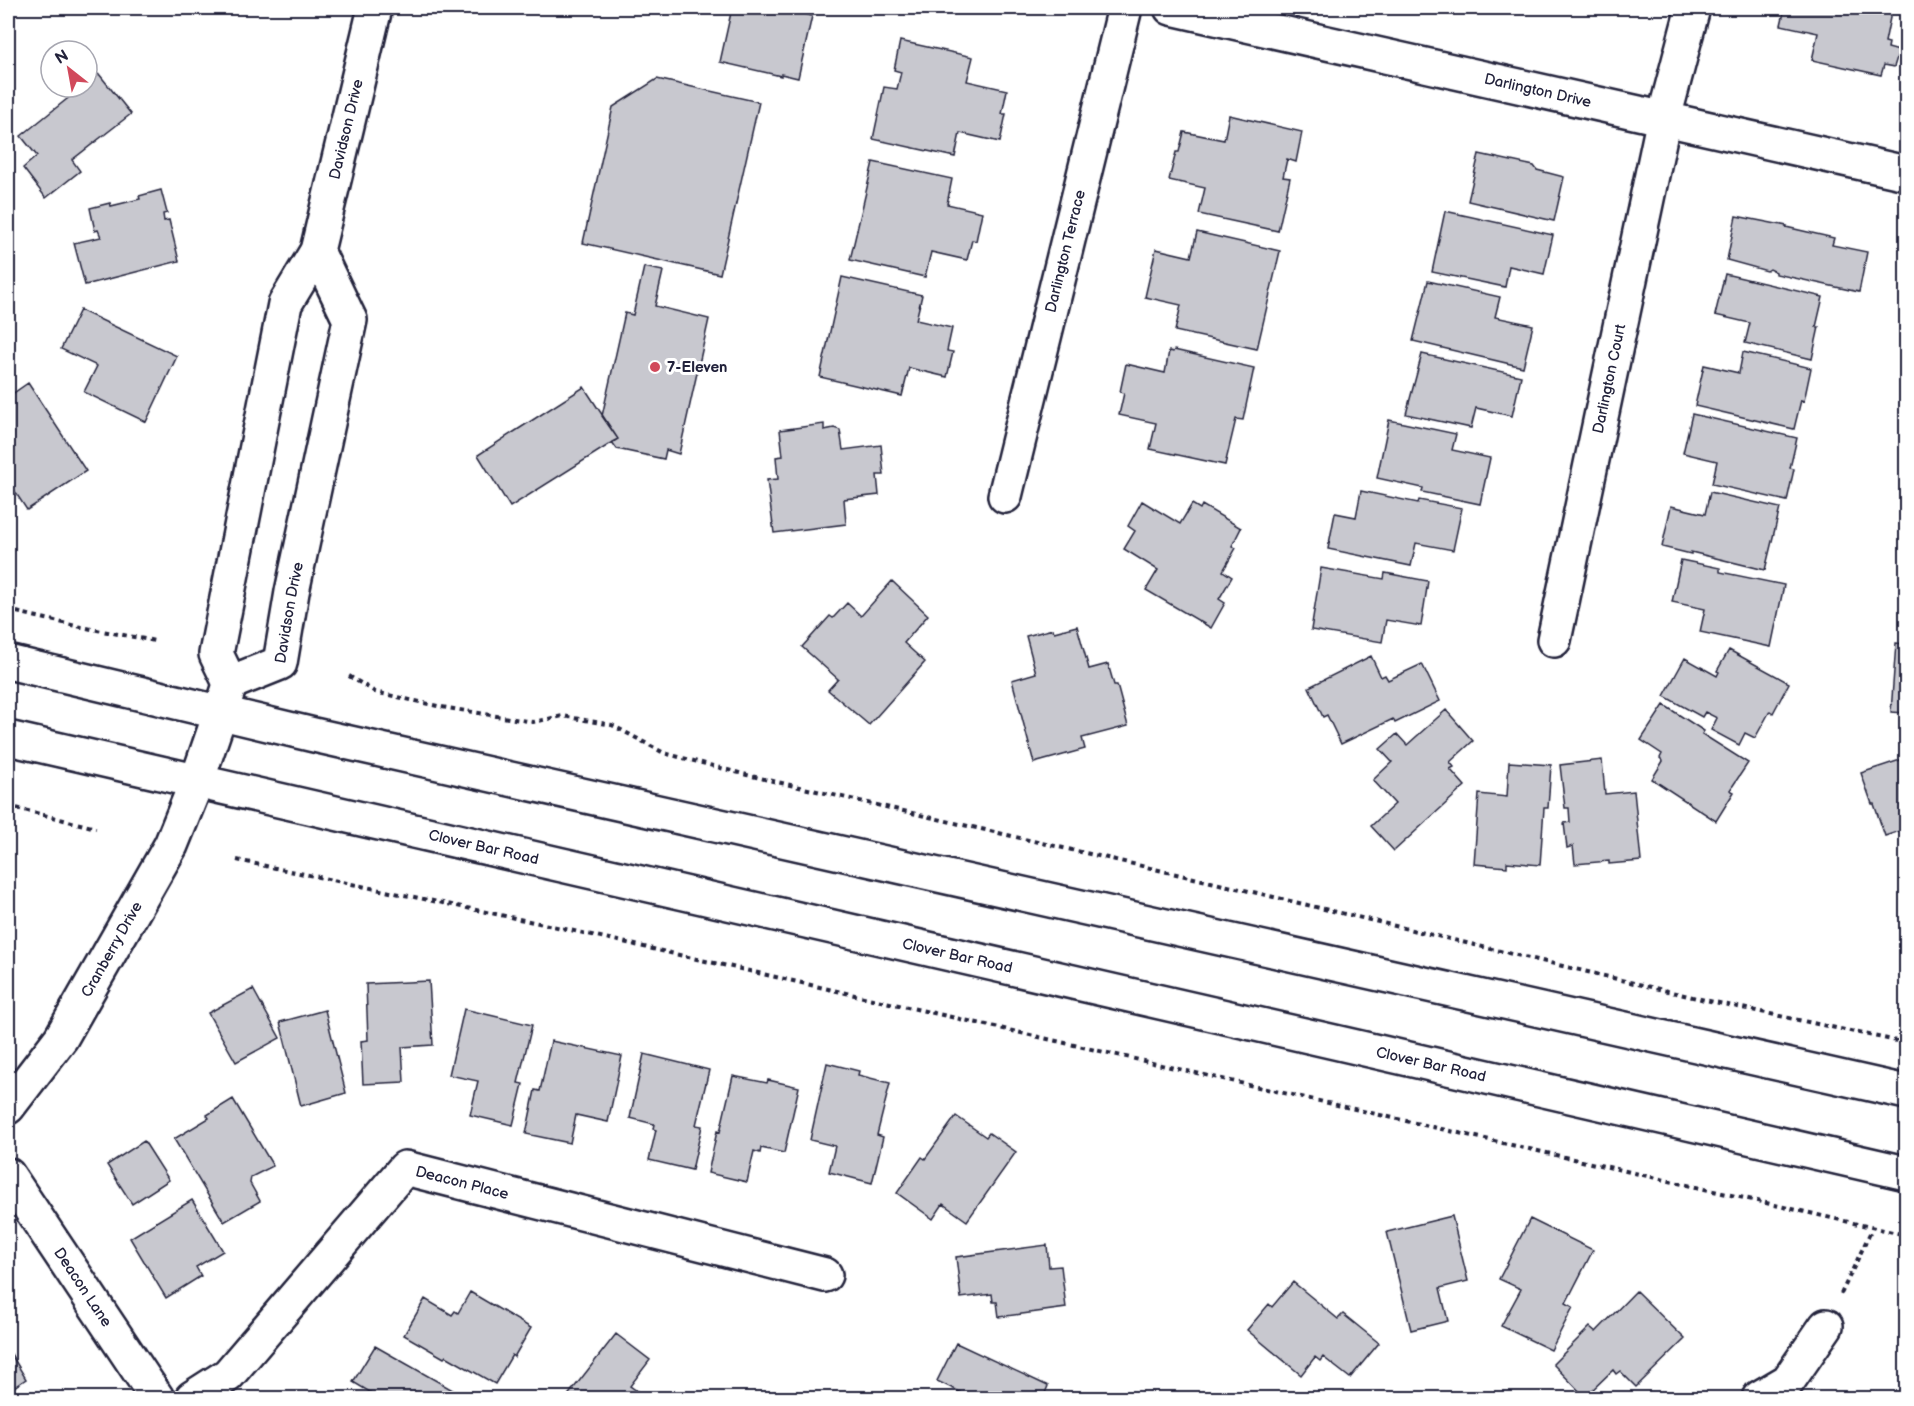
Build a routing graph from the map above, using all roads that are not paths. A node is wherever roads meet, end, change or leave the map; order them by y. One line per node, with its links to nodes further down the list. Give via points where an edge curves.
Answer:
1 (375, 8): 7 (street, Davidson Drive)
2 (1125, 8): 8 (street, Darlington Terrace)
3 (1171, 8): 5 (street, Darlington Drive)
4 (1693, 8): 5 (street, Darlington Court)
5 (1664, 118): 6 (street, Darlington Drive); 9 (street, Darlington Court)
6 (1906, 173)
7 (316, 251): 11 (street, Davidson Drive, via 285,304 216,654); 11 (street, Davidson Drive, via 350,320 279,663)
8 (1005, 496)
9 (1554, 640)
10 (8, 662): 11 (street)
11 (226, 698): 13 (street, Cranberry Drive); 14 (street, via 325,737)
12 (8, 738): 13 (street, Clover Bar Road)
13 (197, 781): 15 (street, Cranberry Drive, via 171,845 67,1028); 16 (street, Clover Bar Road)
14 (1906, 1092)
15 (8, 1107)
16 (1906, 1173)
17 (8, 1175): 20 (street, Deacon Lane)
18 (825, 1275): 21 (street, Deacon Place, via 405,1168 228,1375)
19 (1826, 1326): 22 (street, via 1788,1381)
20 (157, 1398)
21 (192, 1398)
22 (1759, 1398)

